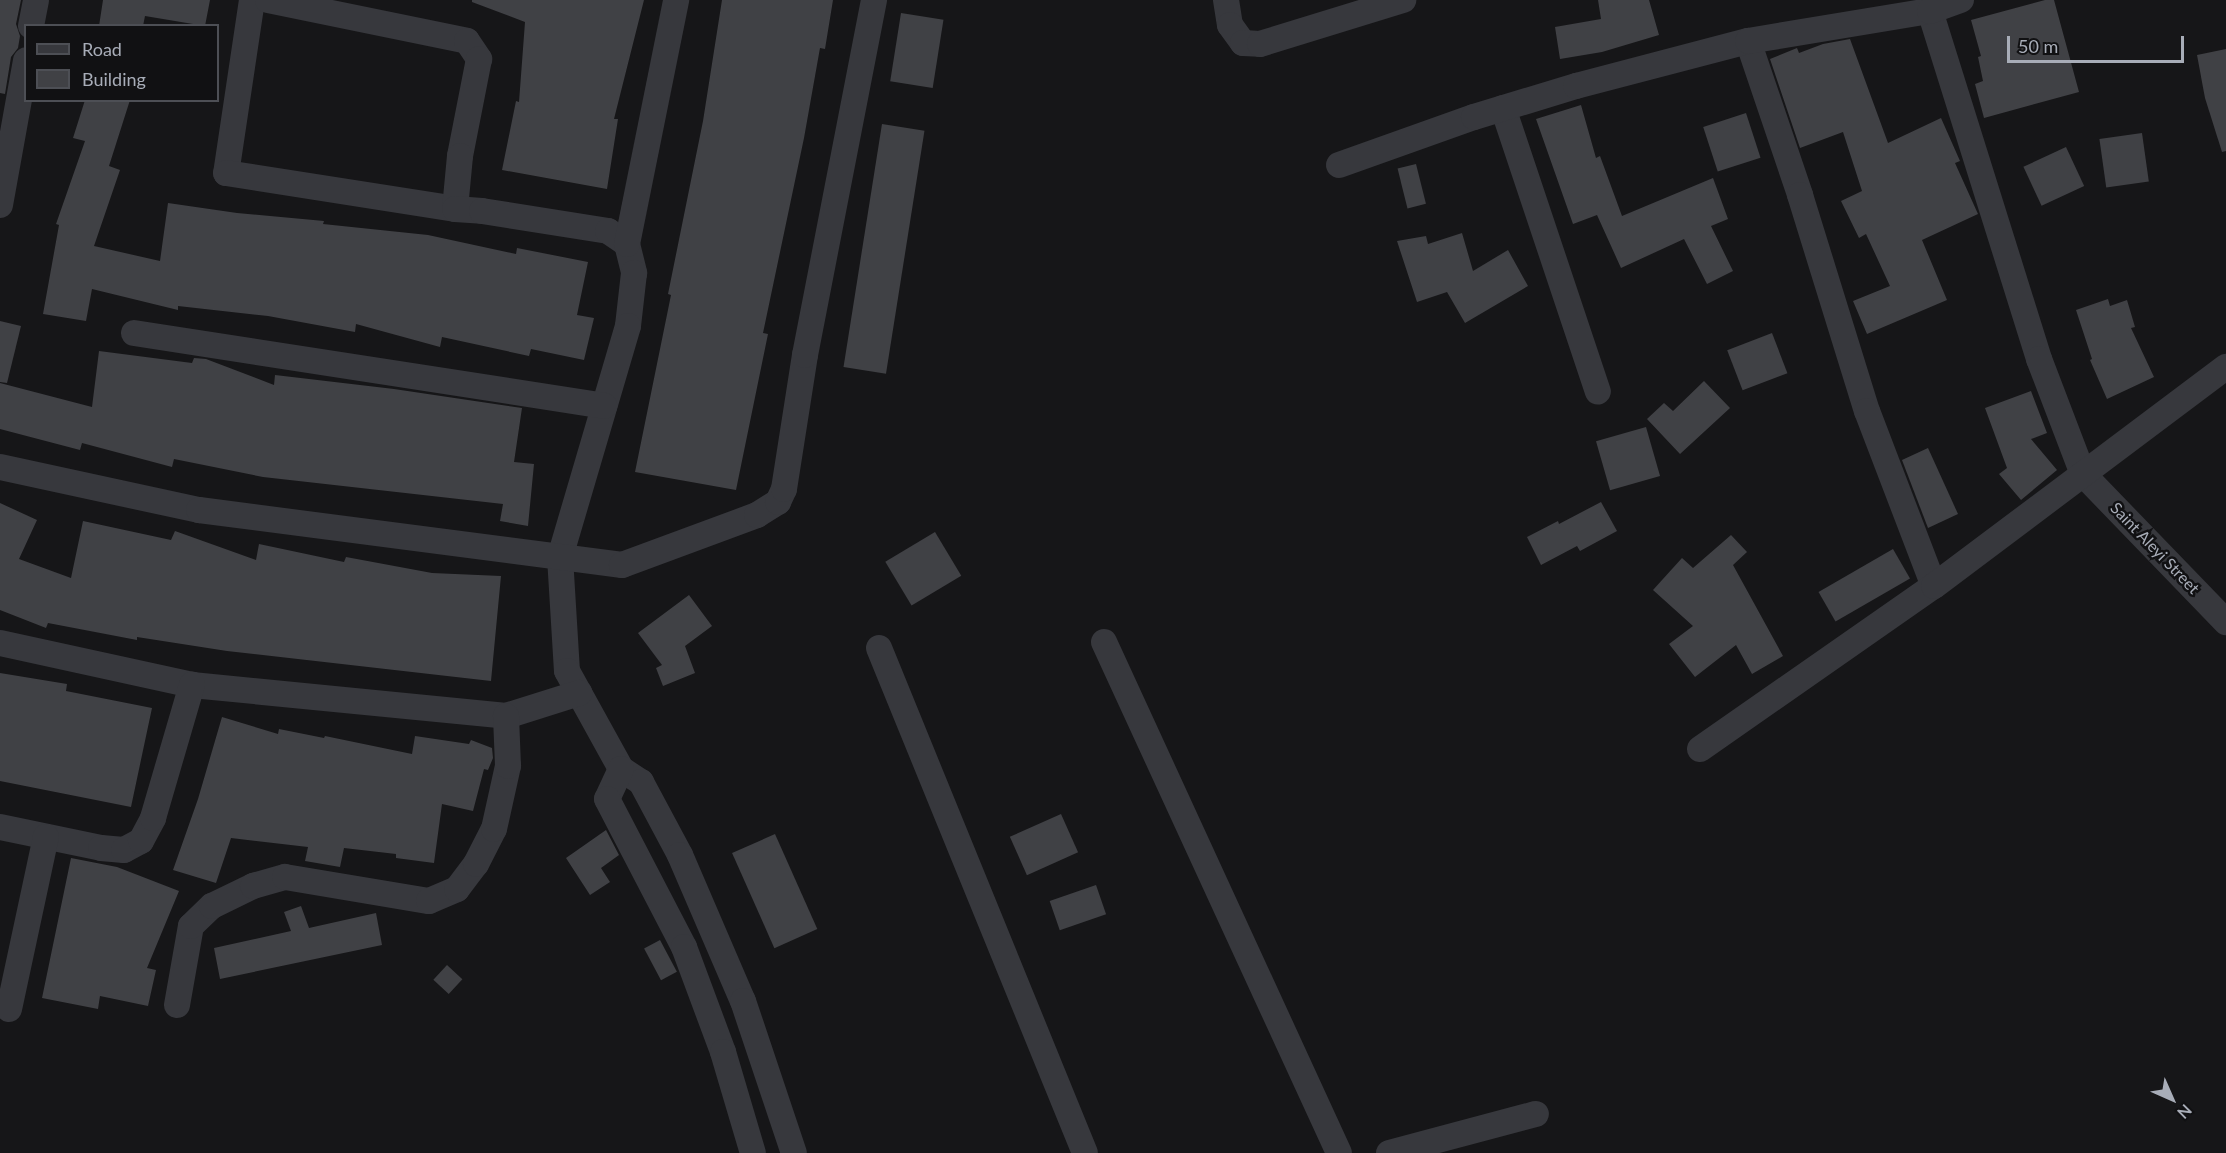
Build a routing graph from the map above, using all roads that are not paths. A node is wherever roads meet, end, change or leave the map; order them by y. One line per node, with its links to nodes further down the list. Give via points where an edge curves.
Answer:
1 (36, 0): 10 (street)
2 (252, 0): 16 (street, via 226,173)
3 (268, 0): 16 (street, via 467,41 479,59 460,156)
4 (676, 0): 17 (street)
5 (874, 0): 24 (street, via 805,355 784,489 778,502 757,515 622,565)
6 (1226, 0): 7 (street, via 1230,25 1243,43 1260,44)
7 (1403, 0)
8 (1960, 0): 9 (street)
9 (1930, 11): 11 (street); 23 (street, via 2039,359)
10 (31, 24)
11 (1748, 41): 13 (street); 25 (street, via 1868,411)
12 (24, 71): 15 (street)
13 (1503, 108): 14 (street); 20 (street)
14 (1339, 165)
15 (0, 205)
16 (455, 209): 17 (street, via 608,231)
17 (627, 244): 21 (street, via 634,273 628,326)
18 (134, 333): 21 (street)
19 (2226, 367): 23 (street)
20 (1598, 392)
21 (604, 406): 24 (street)
22 (0, 468): 24 (street, via 199,510)
23 (2084, 474): 25 (street); 26 (street, Saint Aleyi Street)
24 (560, 557): 31 (street, via 567,671)
25 (1934, 586): 33 (street)
26 (2226, 622)
27 (1104, 642): 45 (street)
28 (0, 643): 30 (street)
29 (879, 648): 44 (street)
30 (192, 685): 32 (street); 36 (street, via 153,818 141,841 124,850)
31 (579, 693): 32 (street); 34 (street)
32 (506, 716): 37 (street, via 508,766 494,830 457,889 429,901 285,877 253,886 212,906 192,926)
33 (1700, 749)
34 (621, 769): 39 (street, via 641,782 680,855); 40 (street, via 607,798 684,947)
35 (0, 827): 36 (street)
36 (46, 837): 38 (street)
37 (177, 1005)
38 (9, 1009)
39 (759, 1044): 40 (street); 43 (street)
40 (723, 1052): 42 (street)
41 (1536, 1114): 46 (street)
42 (753, 1153)
43 (794, 1153)
44 (1085, 1153)
45 (1340, 1153)
46 (1389, 1153)

